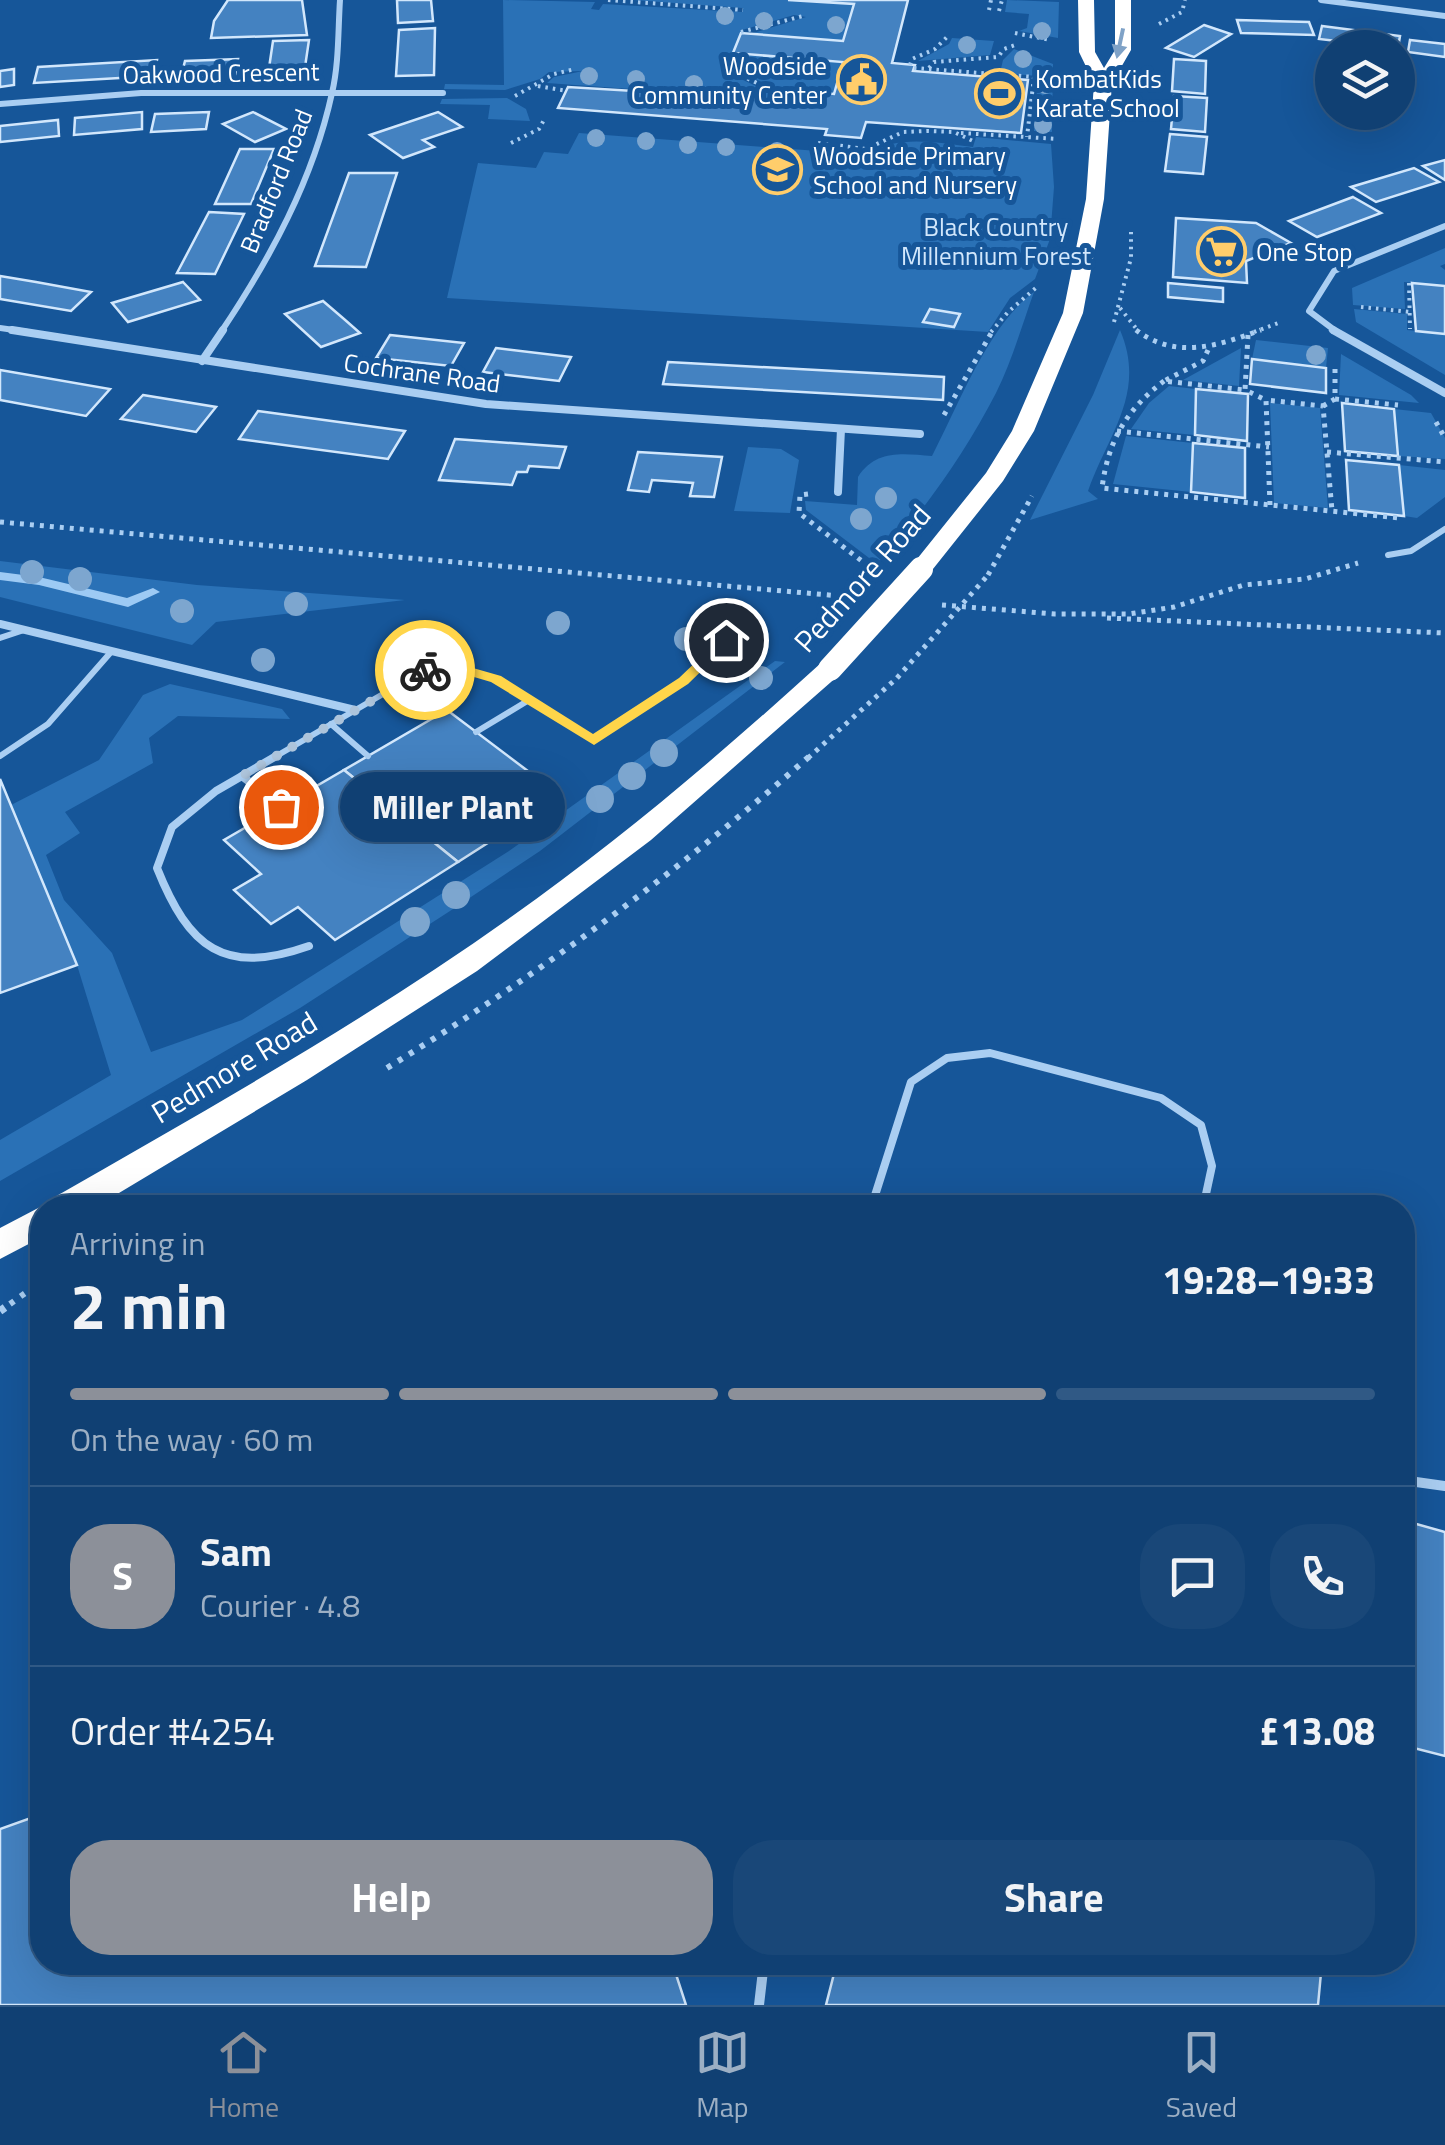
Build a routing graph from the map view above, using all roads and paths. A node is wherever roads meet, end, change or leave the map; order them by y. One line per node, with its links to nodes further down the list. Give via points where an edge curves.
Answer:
1 (340, 0): 25 (street, Bradford Road)
2 (608, 0): 9 (path)
3 (991, 0): 10 (path)
4 (1002, 0): 11 (path)
5 (1086, 0): 23 (highway, via 1087,52)
6 (1122, 0): 23 (highway, Pedmore Road, one-way to 23, via 1123,50)
7 (1185, 0): 14 (path, via 1182,12)
8 (1321, 0): 13 (street)
9 (743, 10)
10 (989, 10)
11 (999, 11)
12 (803, 16): 15 (path)
13 (1445, 16)
14 (1154, 25)
15 (742, 32)
16 (1015, 33): 18 (path)
17 (947, 38): 22 (path, via 912,59 912,66)
18 (1058, 40)
19 (1018, 44): 22 (path, via 998,57 934,62)
20 (575, 69): 24 (path)
21 (727, 69): 29 (path)
22 (928, 69): 33 (path, via 1034,77)
23 (1103, 82): 92 (highway, Pedmore Road, bridge, via 1095,200 1073,314 1023,431 922,568 830,669 698,789 519,926 348,1040)
24 (536, 86): 26 (path); 28 (path)
25 (333, 91): 27 (street, Oakwood Crescent); 30 (street, Oakwood Crescent, via 140,93); 47 (street, Bradford Road, via 270,257)
26 (567, 91)
27 (443, 94)
28 (515, 96)
29 (788, 97)
30 (0, 104)
31 (545, 118): 35 (path, via 539,130)
32 (954, 132): 33 (path); 34 (path); 36 (path, via 904,132 866,150)
33 (1027, 137): 37 (path, via 1058,138)
34 (975, 142)
35 (511, 143)
36 (818, 143)
37 (1059, 154)
38 (1445, 226): 42 (street, via 1334,271)
39 (1408, 283): 44 (path)
40 (1036, 300): 56 (path, via 1041,284 1015,300 996,324)
41 (1120, 307): 46 (path, via 1130,328 1155,343)
42 (1309, 310): 45 (path); 51 (street)
43 (0, 328): 47 (street, Cochrane Road)
44 (1410, 329)
45 (1248, 334): 46 (path); 50 (path)
46 (1209, 350): 49 (path)
47 (202, 360): 57 (street, Cochrane Road, via 486,404)
48 (1334, 378): 52 (path)
49 (1164, 382): 50 (path); 58 (path, via 1138,400)
50 (1246, 390): 53 (path)
51 (1445, 394)
52 (1335, 399): 54 (path); 55 (path)
53 (1266, 400): 55 (path); 60 (path)
54 (1375, 403)
55 (1324, 406): 61 (path)
56 (940, 421)
57 (841, 429): 59 (street, Cochrane Road); 63 (street)
58 (1117, 431): 60 (path); 64 (path, via 1102,488)
59 (920, 434)
60 (1268, 447): 64 (path)
61 (1327, 452): 62 (path); 65 (path)
62 (1445, 462)
63 (838, 492)
64 (1270, 505): 65 (path)
65 (1332, 511): 67 (path)
66 (799, 513): 71 (path)
67 (1370, 515)
68 (0, 522): 73 (path)
69 (1445, 529): 70 (lane, via 1411,551)
70 (1388, 555): 75 (path, via 1305,578 1244,585 1174,608)
71 (872, 569)
72 (988, 575): 82 (path, bridge)
73 (846, 596)
74 (941, 604): 75 (path)
75 (1056, 614): 78 (path)
76 (0, 624): 77 (street)
77 (24, 630): 79 (lane); 81 (street)
78 (1445, 633)
79 (0, 638)
80 (726, 640): 83 (lane, via 684,681 594,740)
81 (111, 652): 84 (street); 87 (lane, via 60,716)
82 (898, 678)
83 (529, 700): 84 (lane, via 496,679 438,662); 86 (lane)
84 (355, 710): 85 (lane)
85 (331, 724): 88 (lane); 89 (lane)
86 (476, 732)
87 (0, 756)
88 (368, 756)
89 (242, 776): 90 (lane); 91 (lane, via 172,827 156,868 173,909 201,942 231,958 266,960)
90 (281, 807)
91 (308, 946)
92 (87, 1195)
93 (875, 1195): 94 (lane, via 910,1082 947,1058 990,1053 1160,1098 1200,1125 1212,1166)
94 (1206, 1195)
95 (30, 1227): 96 (highway)
96 (0, 1245)
97 (30, 1290): 98 (path)
98 (0, 1312)
99 (1415, 1483): 100 (lane)
100 (1445, 1486)
101 (762, 1975): 102 (lane)
102 (759, 2005)

